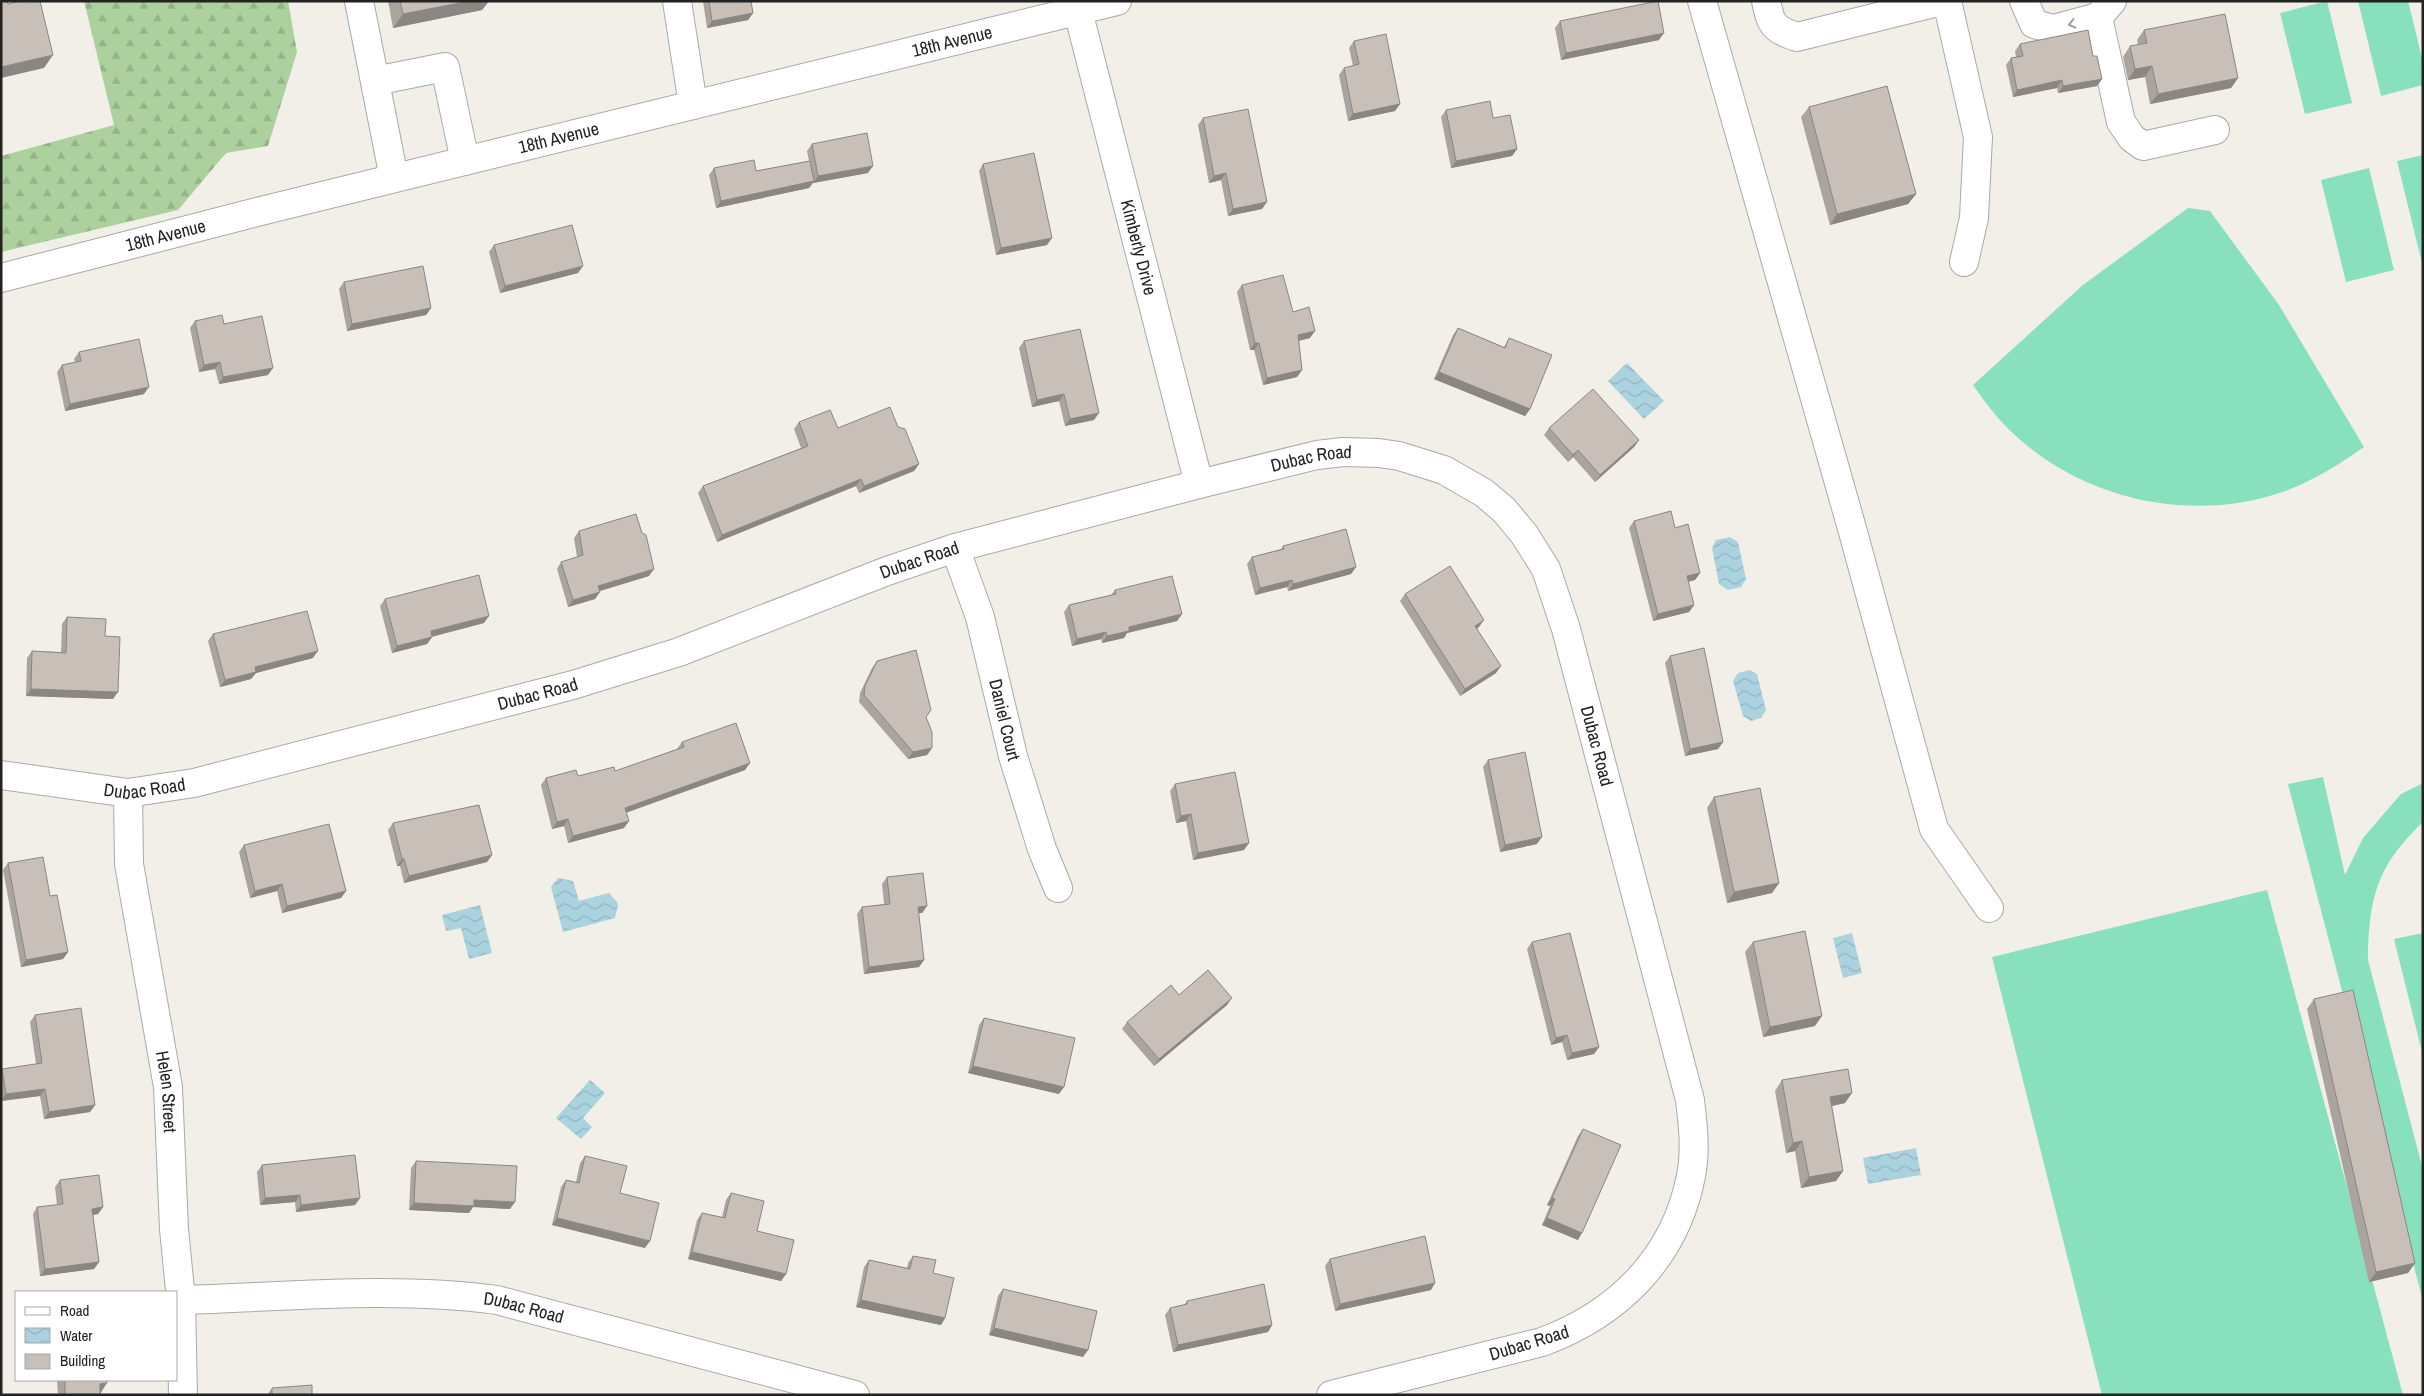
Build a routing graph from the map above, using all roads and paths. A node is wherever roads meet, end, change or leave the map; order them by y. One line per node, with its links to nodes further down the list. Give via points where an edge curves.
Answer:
1 (359, 1): 11 (street)
2 (677, 1): 12 (street)
3 (1117, 1): 10 (street, 18th Avenue)
4 (1702, 1): 23 (street, via 1934,829)
5 (1766, 1): 6 (street, via 1771,23 1783,33 1796,37)
6 (1942, 1)
7 (1947, 1): 16 (street, via 1978,136 1974,218)
8 (2024, 1): 9 (street, one-way to 8, via 2054,29 2034,24)
9 (2105, 9): 13 (street, via 2121,122 2132,138 2144,146)
10 (1078, 11): 12 (street, 18th Avenue); 18 (street, Kimberly Drive)
11 (375, 81): 14 (street, via 445,67); 15 (street)
12 (693, 105): 14 (street, 18th Avenue)
13 (2215, 130)
14 (465, 162): 15 (street, 18th Avenue)
15 (394, 178): 17 (street, 18th Avenue)
16 (1964, 262)
17 (1, 278)
18 (1199, 484): 19 (street, Dubac Road); 27 (street, Dubac Road, via 1317,455 1343,452 1393,455 1463,479 1504,510 1524,534 1546,569 1566,629 1690,1100 1694,1135 1691,1176 1680,1216 1661,1252 1642,1278 1619,1300 1594,1318 1542,1342)
19 (955, 548): 21 (street, Dubac Road, via 679,652 573,685 194,783); 22 (street, Daniel Court, via 980,617 1013,756 1042,849)
20 (1, 775): 21 (street, Dubac Road)
21 (128, 792): 24 (street, Helen Street, via 129,864 168,1087 174,1229)
22 (1058, 888)
23 (1989, 908)
24 (181, 1300): 25 (street, Helen Street); 26 (street, Dubac Road, via 408,1292 455,1294 497,1300)
25 (183, 1395)
26 (855, 1395)
27 (1331, 1395)

